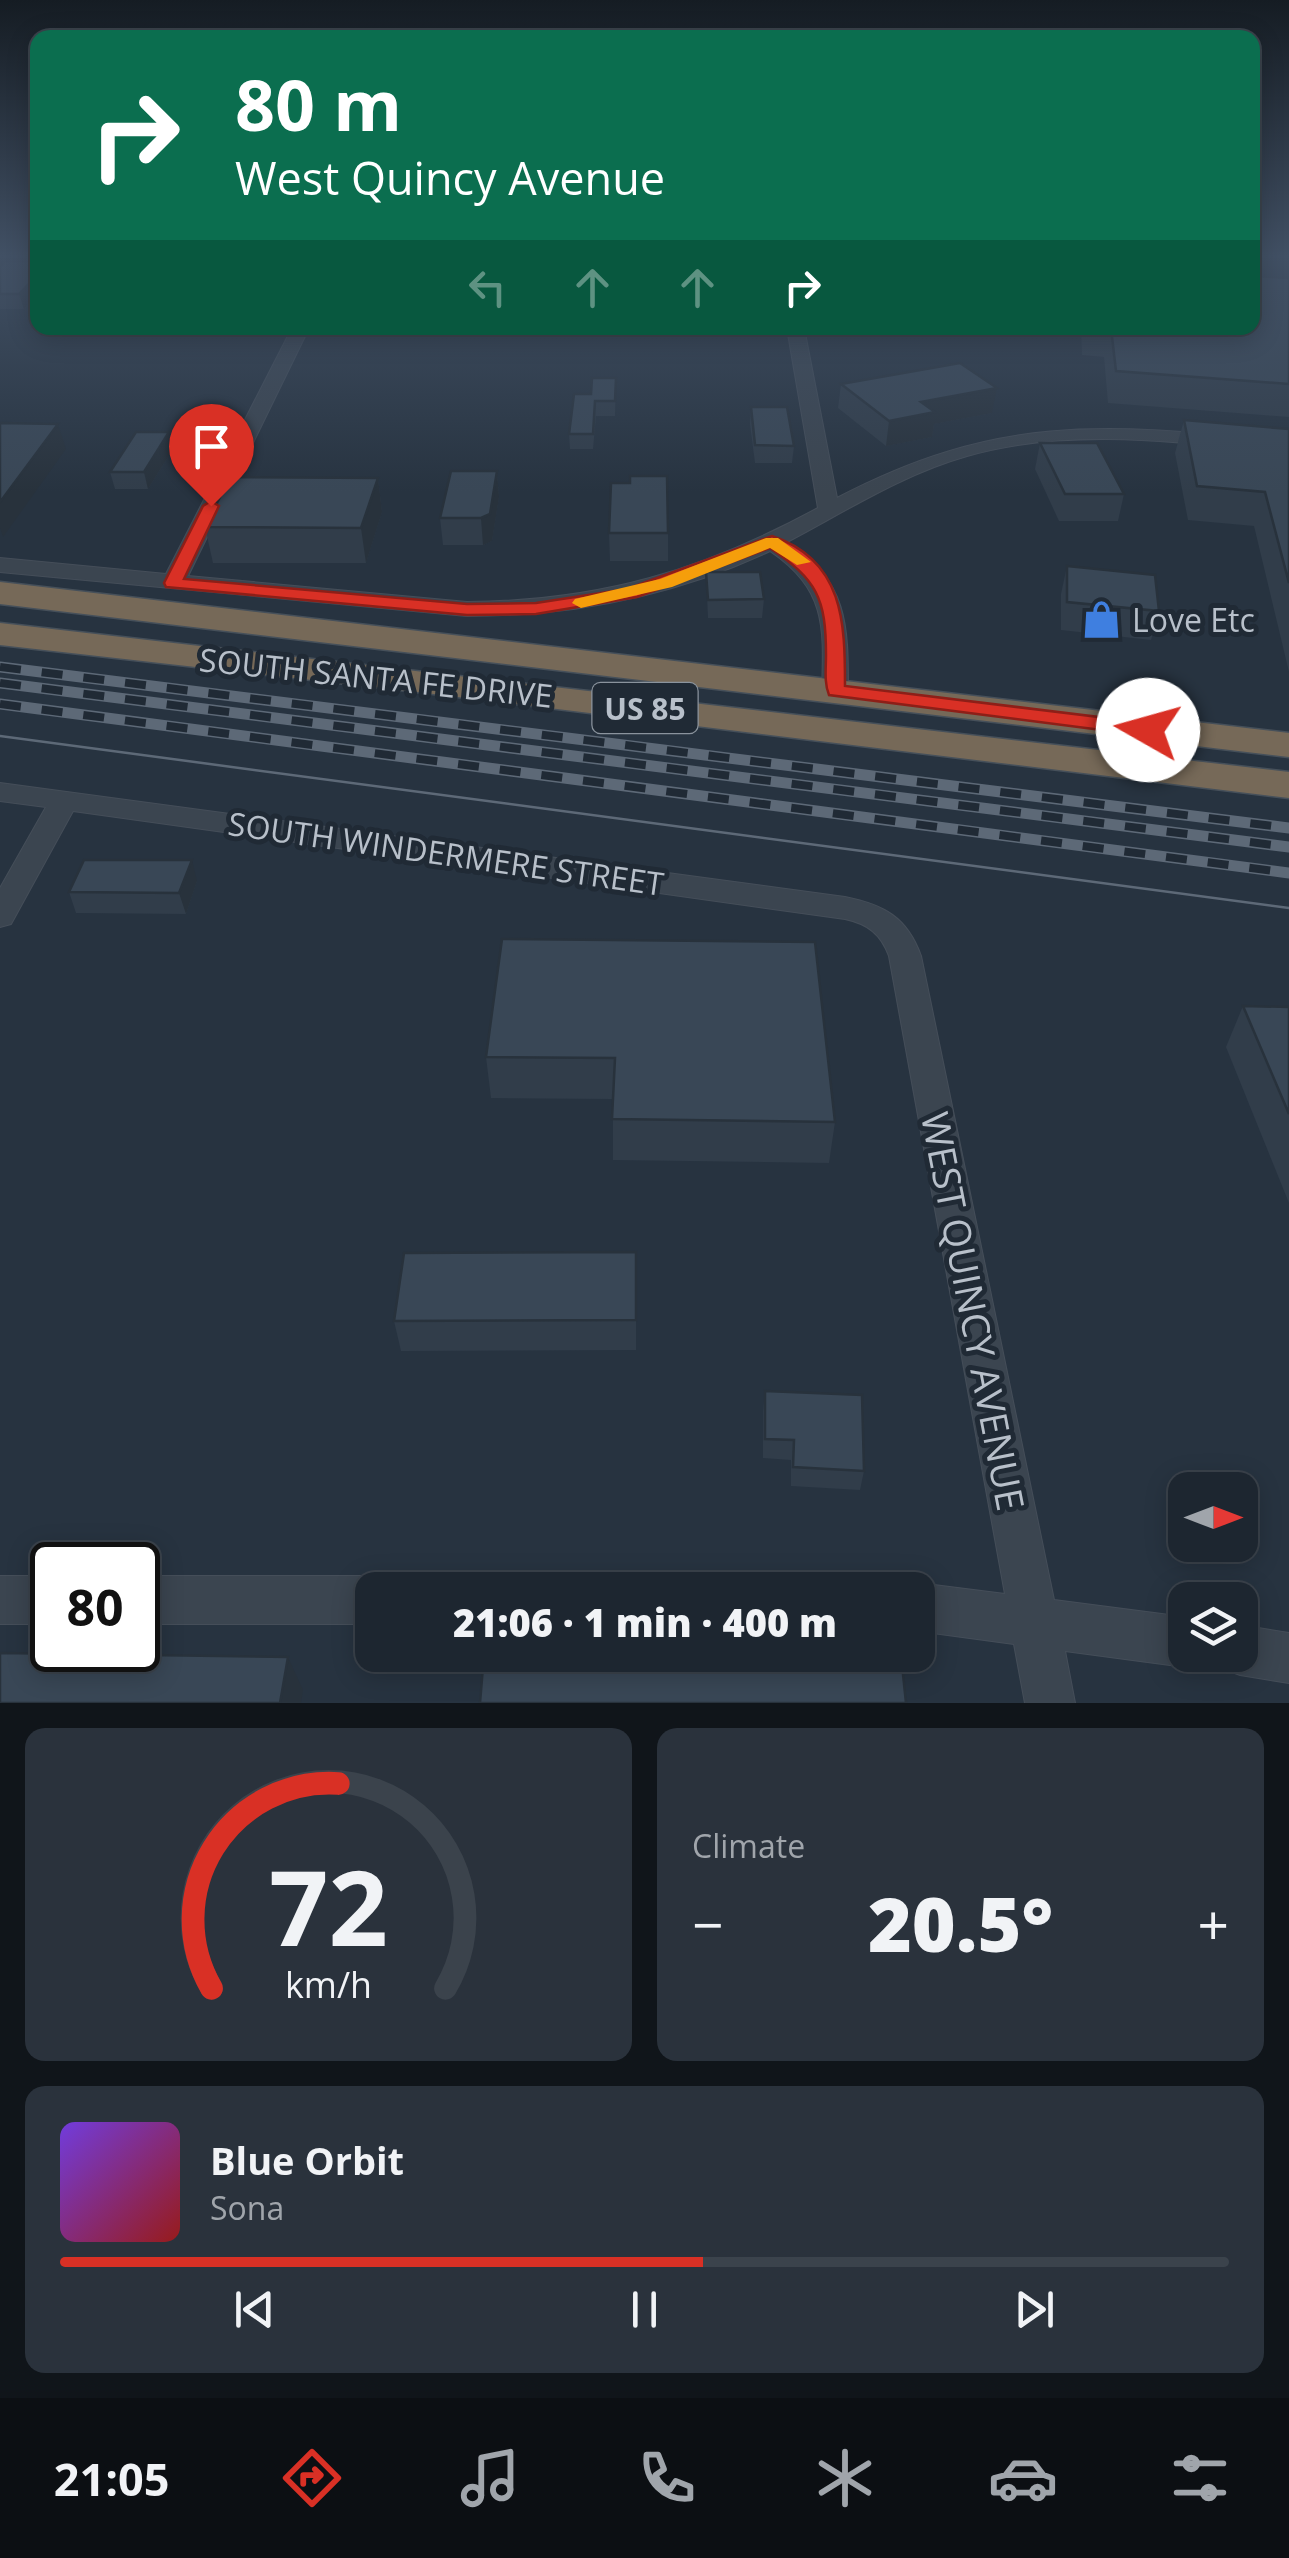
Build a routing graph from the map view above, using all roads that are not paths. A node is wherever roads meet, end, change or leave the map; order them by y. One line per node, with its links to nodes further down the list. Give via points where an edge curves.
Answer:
1 (297, 335): 7 (street)
2 (795, 335): 4 (street)
3 (1289, 448): 4 (street, via 1101,434 1022,439 925,463)
4 (829, 510): 5 (street)
5 (772, 542): 7 (street, via 630,594 536,609); 10 (street, via 808,566 828,594 836,628)
6 (0, 564): 7 (street)
7 (173, 583)
8 (0, 593): 10 (highway, SOUTH SANTA FE DRIVE / US 85)
9 (0, 634): 12 (highway, SOUTH SANTA FE DRIVE / US 85)
10 (836, 691): 11 (highway, SOUTH SANTA FE DRIVE / US 85)
11 (1289, 746)
12 (1289, 785)
13 (0, 792): 14 (street, SOUTH WINDERMERE STREET)
14 (64, 800): 15 (street); 16 (street, SOUTH WINDERMERE STREET, via 845,908)
15 (0, 916)
16 (890, 922): 22 (street, WEST QUINCY AVENUE, via 905,956)
17 (0, 1600): 18 (street)
18 (30, 1600)
19 (160, 1600): 20 (street)
20 (355, 1600)
21 (935, 1609): 22 (street)
22 (1034, 1620): 23 (street); 26 (street, WEST QUINCY AVENUE)
23 (1168, 1640)
24 (1258, 1653): 25 (street)
25 (1289, 1658)
26 (1050, 1703)

